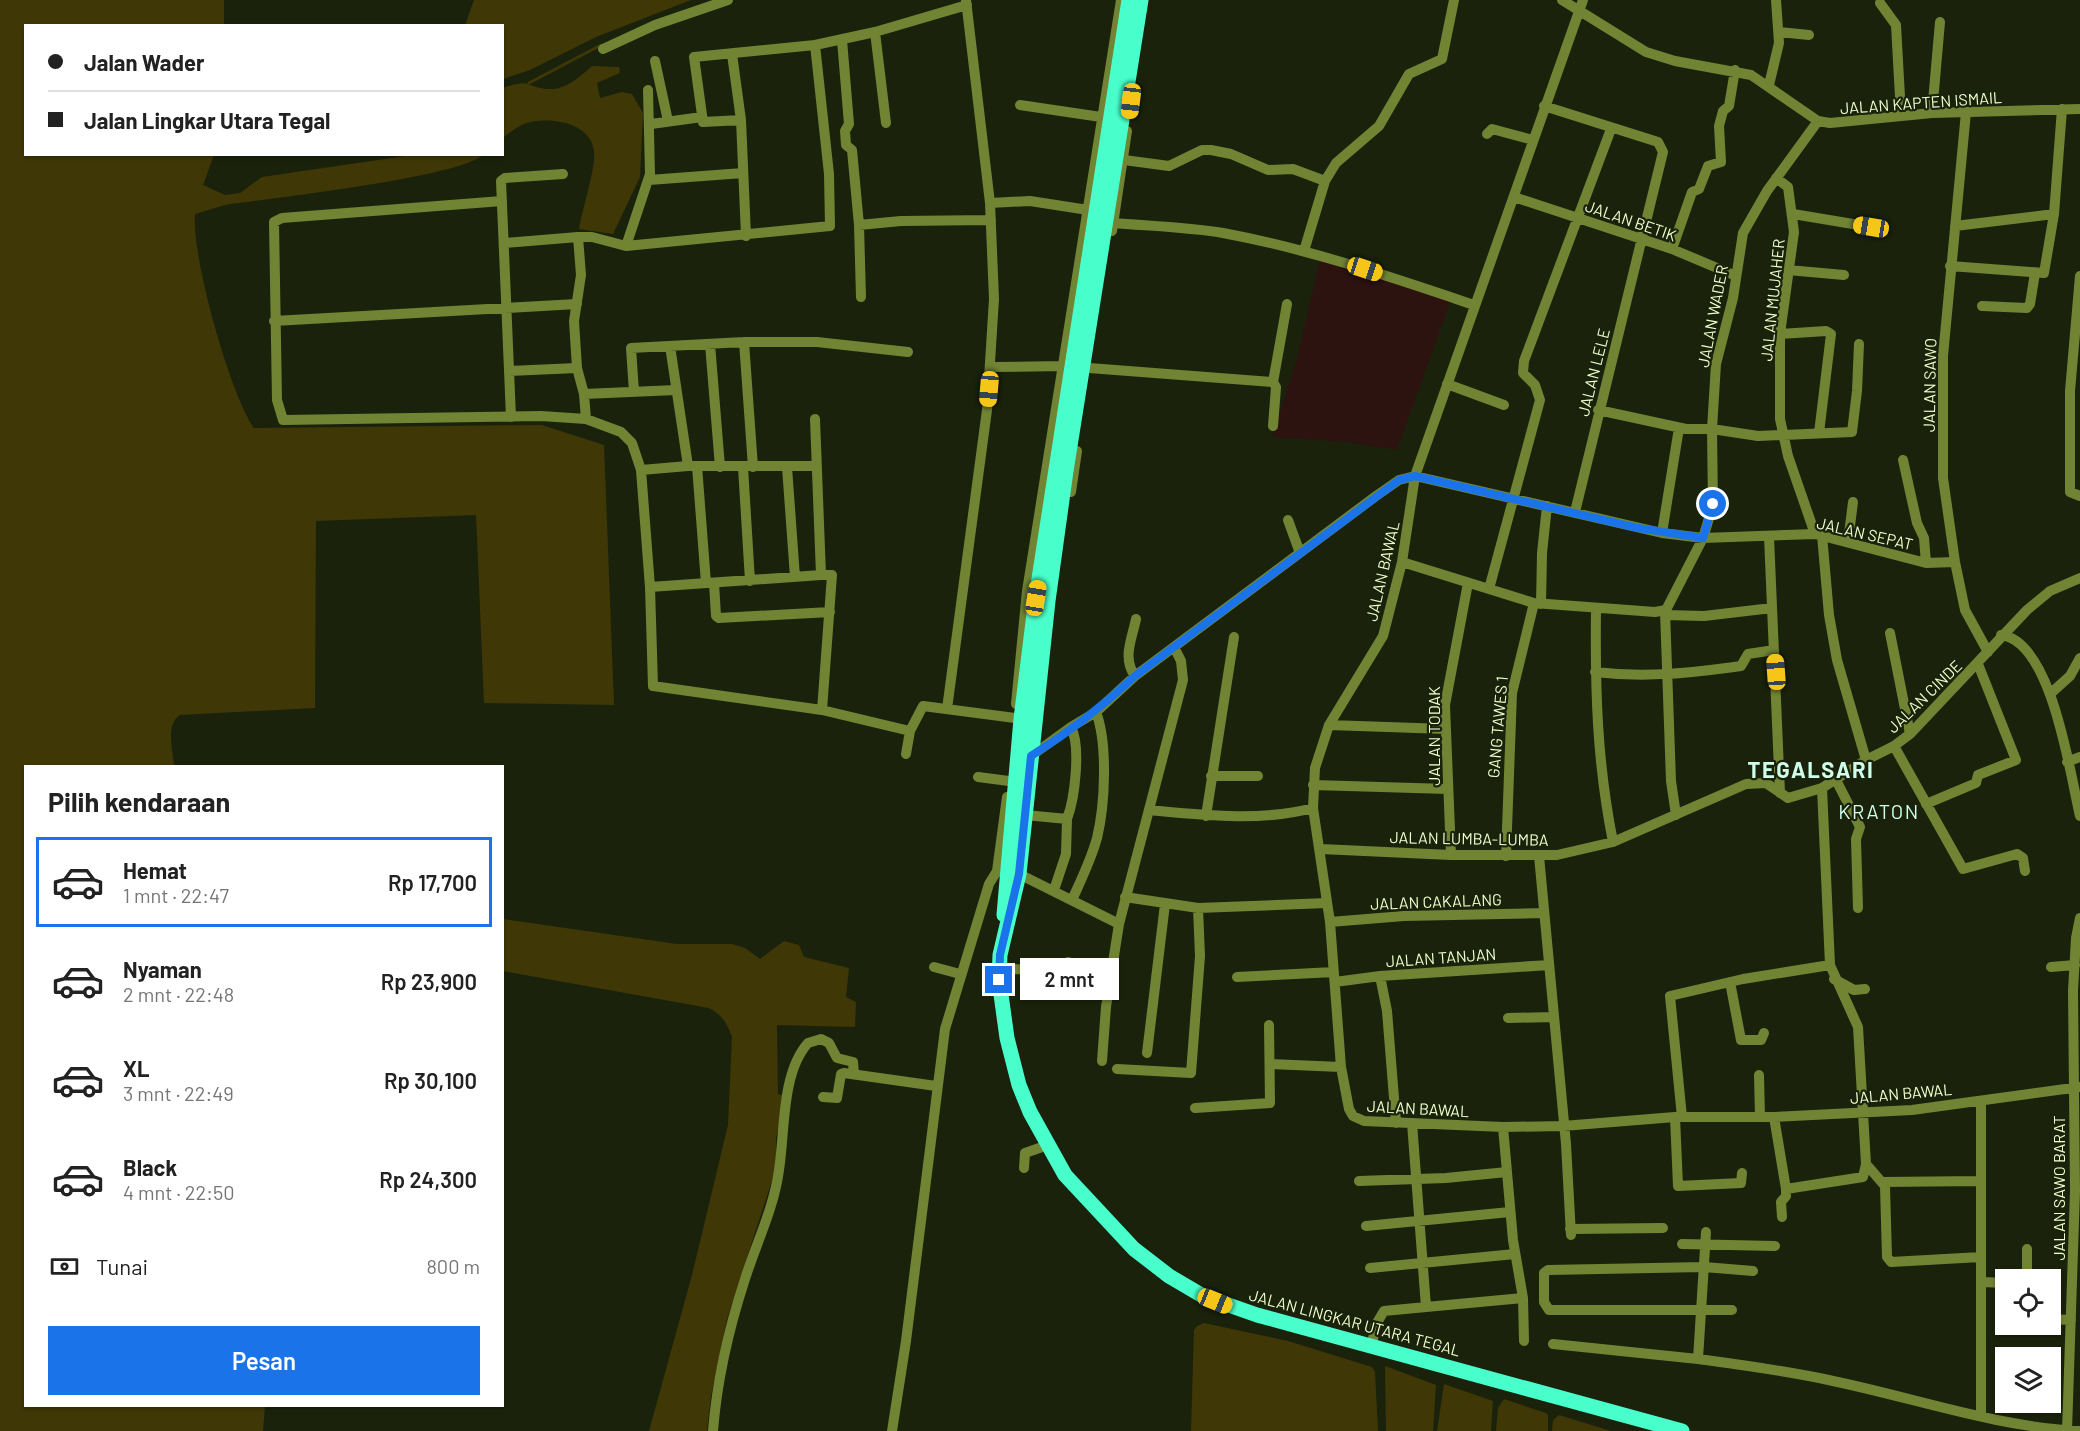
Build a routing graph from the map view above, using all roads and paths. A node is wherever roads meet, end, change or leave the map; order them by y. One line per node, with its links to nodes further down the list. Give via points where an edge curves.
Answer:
1 (728, 0): 18 (street)
2 (1121, 0): 32 (street)
3 (1129, 0): 12 (highway)
4 (1144, 0): 12 (highway); 41 (street)
5 (1454, 0): 46 (street, via 1442,59 1409,74 1379,126 1344,154)
6 (1562, 0): 10 (street, JALAN KAPTEN ISMAIL)
7 (1776, 0): 14 (street)
8 (967, 3): 13 (street); 49 (street)
9 (1880, 3): 30 (street, via 1896,25)
10 (1581, 4): 21 (street, JALAN KAPTEN ISMAIL, via 1646,52 1675,61); 25 (street, JALAN BAWAL)
11 (1940, 22): 29 (street)
12 (1131, 24): 168 (highway, via 1048,602); 195 (highway, via 1034,609)
13 (875, 32): 16 (street); 36 (street)
14 (1779, 32): 15 (street); 22 (street)
15 (1809, 35)
16 (842, 40): 17 (street); 56 (street, via 849,124 845,136 846,145 852,150)
17 (815, 45): 19 (street); 59 (street, via 829,174 830,226)
18 (603, 48)
19 (732, 54): 31 (street, via 694,57); 33 (street)
20 (655, 61): 23 (street)
21 (1735, 70): 22 (street, JALAN KAPTEN ISMAIL); 64 (street, via 1729,106 1723,111 1719,126 1721,164 1707,167 1699,189 1692,192)
22 (1769, 85): 35 (street, JALAN KAPTEN ISMAIL)
23 (662, 94): 34 (street); 37 (street, via 649,95)
24 (1020, 105): 32 (street)
25 (1544, 106): 38 (street); 40 (street, JALAN BAWAL)
26 (2062, 109): 27 (street, JALAN KAPTEN ISMAIL); 28 (street, JALAN KAPTEN ISMAIL); 52 (street)
27 (2080, 109)
28 (1966, 112): 29 (street, JALAN KAPTEN ISMAIL); 57 (street, JALAN SAWO)
29 (1932, 113): 30 (street, JALAN KAPTEN ISMAIL)
30 (1901, 115): 35 (street, JALAN KAPTEN ISMAIL)
31 (702, 117): 33 (street, via 704,122); 34 (street)
32 (1101, 117): 50 (street)
33 (741, 120): 42 (street)
34 (668, 121): 37 (street)
35 (1818, 121): 44 (street, JALAN WADER)
36 (886, 123)
37 (651, 124): 45 (street)
38 (1611, 129): 53 (street); 61 (street, JALAN LELE, via 1658,142 1662,148)
39 (1487, 134): 40 (street, via 1492,129)
40 (1533, 140): 47 (street, JALAN BAWAL)
41 (1124, 160): 46 (street, via 1169,166 1192,154 1211,150 1268,170 1293,169); 55 (street)
42 (743, 173): 45 (street); 59 (street)
43 (563, 174): 48 (street, via 505,178 501,184)
44 (1776, 178): 51 (street, JALAN MUJAHER, via 1788,188); 69 (street, JALAN WADER, via 1743,233)
45 (649, 180): 63 (street)
46 (1325, 181): 65 (street)
47 (1514, 197): 53 (street, JALAN BETIK); 75 (street, JALAN BAWAL)
48 (502, 201): 62 (street); 78 (street, via 277,219 273,228)
49 (990, 202): 50 (street, via 1030,201); 54 (street)
50 (1088, 210): 86 (street)
51 (1793, 214): 58 (street); 67 (street, JALAN MUJAHER)
52 (2054, 214): 57 (street); 68 (street, via 2046,270)
53 (1577, 216): 61 (street, JALAN BETIK); 117 (street, via 1523,366 1523,373 1535,385 1540,400)
54 (991, 220): 56 (street); 87 (street)
55 (1113, 223): 65 (street, via 1223,234); 89 (street)
56 (859, 225): 72 (street)
57 (1955, 226): 66 (street, JALAN SAWO)
58 (1871, 227)
59 (746, 236): 63 (street)
60 (578, 237): 62 (street); 63 (street); 73 (street, via 581,275)
61 (1642, 239): 64 (street, JALAN BETIK); 98 (street, JALAN LELE)
62 (504, 243): 77 (street)
63 (626, 246)
64 (1672, 249): 69 (street, JALAN BETIK)
65 (1304, 251): 75 (street)
66 (1950, 266): 68 (street); 129 (street, JALAN SAWO, via 1943,356 1943,478)
67 (1788, 270): 70 (street); 80 (street, JALAN MUJAHER)
68 (2034, 273): 76 (street, via 2030,304 2026,308)
69 (1736, 276): 104 (street, JALAN WADER, via 1716,364)
70 (1844, 276)
71 (2080, 276): 79 (street)
72 (861, 297)
73 (577, 304): 77 (street); 88 (street)
74 (1287, 304): 92 (street)
75 (1474, 305): 93 (street, JALAN BAWAL)
76 (1982, 306)
77 (506, 307): 78 (street); 90 (street)
78 (274, 321): 99 (street, via 277,400 283,420)
79 (2078, 324): 91 (street)
80 (1780, 334): 105 (street, via 1831,334); 106 (street, JALAN MUJAHER)
81 (744, 342): 82 (street); 85 (street, via 817,342); 113 (street)
82 (710, 344): 84 (street); 112 (street)
83 (1859, 344): 105 (street, via 1853,430)
84 (670, 346): 94 (street); 95 (street, via 630,349)
85 (908, 352)
86 (1064, 366): 87 (street); 160 (street, via 1027,591)
87 (991, 367): 157 (street)
88 (577, 368): 90 (street); 96 (street)
89 (1089, 368): 92 (street); 168 (street)
90 (509, 371): 99 (street)
91 (2076, 375): 107 (street)
92 (1273, 382): 102 (street)
93 (1447, 384): 97 (street); 115 (street, JALAN BAWAL)
94 (676, 390): 95 (street); 109 (street)
95 (634, 392): 96 (street)
96 (584, 394): 100 (street)
97 (1504, 405)
98 (1598, 410): 103 (street); 120 (street, JALAN LELE)
99 (512, 417): 100 (street)
100 (586, 419): 114 (street, via 627,438)
101 (816, 419): 111 (street)
102 (1273, 426)
103 (1679, 428): 104 (street); 122 (street)
104 (1712, 429): 106 (street, via 1758,436); 125 (street, JALAN WADER, via 1713,504)
105 (1819, 433): 106 (street)
106 (1782, 435): 123 (street, JALAN MUJAHER)
107 (2075, 448): 116 (street, via 2070,492)
108 (1903, 460): 130 (street, via 1924,538)
109 (692, 466): 112 (street); 114 (street); 135 (street)
110 (787, 466): 111 (street); 113 (street); 132 (street)
111 (815, 466): 131 (street)
112 (720, 467): 113 (street)
113 (748, 467): 134 (street)
114 (640, 470): 137 (street)
115 (1415, 476): 117 (street, JALAN SEPAT); 127 (street, via 1399,480); 128 (street, JALAN BAWAL)
116 (2080, 496)
117 (1514, 498): 119 (street, JALAN SEPAT); 138 (street)
118 (1853, 502): 126 (street)
119 (1547, 506): 120 (street, JALAN SEPAT); 139 (street, GANG TAWES 1)
120 (1575, 512): 122 (street, JALAN SEPAT)
121 (1288, 520): 127 (street)
122 (1662, 533): 125 (street, JALAN SEPAT)
123 (1818, 535): 124 (street, JALAN SEPAT); 126 (street, JALAN SEPAT); 170 (street, JALAN MUJAHER, via 1837,660)
124 (1770, 537): 125 (street, JALAN SEPAT); 140 (street)
125 (1703, 538): 143 (street, JALAN WADER)
126 (1848, 542): 130 (street, JALAN SEPAT)
127 (1300, 553): 148 (street)
128 (1402, 562): 136 (street); 161 (street, JALAN BAWAL, via 1383,636)
129 (1955, 562): 130 (street, JALAN SEPAT); 150 (street, JALAN SAWO, via 1965,609)
130 (1926, 563)
131 (825, 572): 132 (street); 142 (street)
132 (795, 577): 134 (street)
133 (2080, 578): 146 (street, JALAN CINDE, via 2050,591)
134 (750, 580): 135 (street)
135 (710, 583): 137 (street); 142 (street, via 719,618)
136 (1468, 583): 138 (street); 163 (street, JALAN TODAK, via 1447,689)
137 (650, 587): 158 (street, via 653,686)
138 (1489, 589): 139 (street)
139 (1538, 604): 141 (street); 192 (street, GANG TAWES 1, via 1512,693)
140 (1772, 608): 143 (street, via 1704,616); 149 (street)
141 (1596, 609): 143 (street); 153 (street)
142 (830, 612): 158 (street)
143 (1666, 613): 154 (street)
144 (1136, 620): 155 (street, via 1128,646)
145 (1890, 633): 165 (street)
146 (2001, 635): 150 (street, JALAN CINDE); 156 (street, via 2013,636 2024,649)
147 (1234, 637): 172 (street)
148 (1174, 647): 155 (street); 183 (street, via 1181,661 1183,680)
149 (1774, 650): 154 (street, via 1748,654 1741,666); 180 (street)
150 (1988, 652): 152 (street, JALAN CINDE)
151 (2080, 658): 156 (street, via 2070,676)
152 (1978, 664): 165 (street, JALAN CINDE); 181 (street, via 2016,760 1978,775 1976,783)
153 (1595, 672): 154 (street); 189 (street, via 1600,762)
154 (1668, 675): 185 (street, via 1671,781)
155 (1135, 676): 159 (street)
156 (2050, 694): 171 (street)
157 (947, 709): 160 (street); 164 (street, via 920,708)
158 (822, 710): 164 (street)
159 (1096, 712): 162 (street); 198 (street, via 1102,740 1100,822 1090,859)
160 (1014, 718): 176 (street)
161 (1329, 725): 163 (street); 177 (street, JALAN BAWAL)
162 (1071, 727): 168 (street); 188 (street, via 1078,753)
163 (1445, 729): 179 (street, JALAN TODAK)
164 (910, 731): 167 (street)
165 (1910, 734): 166 (street, JALAN CINDE)
166 (1894, 746): 170 (street, JALAN CINDE); 181 (street)
167 (906, 754)
168 (1034, 754): 184 (highway)
169 (2080, 757): 171 (street)
170 (1866, 759): 175 (street, JALAN CINDE)
171 (2067, 762): 187 (street)
172 (1211, 776): 173 (street); 186 (street)
173 (1258, 776)
174 (978, 777): 176 (street)
175 (1835, 778): 178 (street, JALAN CINDE); 202 (street, via 1860,827 1856,839)
176 (1010, 781): 195 (street)
177 (1313, 785): 179 (street); 182 (street, JALAN BAWAL)
178 (1822, 788): 180 (street, JALAN CINDE, via 1788,798); 208 (street)
179 (1448, 789): 191 (street, JALAN TODAK)
180 (1780, 793): 185 (street, JALAN LUMBA-LUMBA, via 1766,783 1746,784)
181 (1926, 804): 194 (street, via 1963,869 2017,854 2023,858)
182 (1313, 808): 186 (street); 190 (street, JALAN BAWAL)
183 (1149, 810): 186 (street); 197 (street)
184 (1025, 815): 188 (street); 195 (highway)
185 (1676, 815): 189 (street, JALAN LUMBA-LUMBA)
186 (1206, 816)
187 (2080, 816)
188 (1067, 819): 196 (street, via 1066,854)
189 (1613, 843): 193 (street, JALAN LUMBA-LUMBA)
190 (1321, 849): 191 (street, JALAN LUMBA-LUMBA); 199 (street, JALAN BAWAL)
191 (1451, 855): 192 (street, JALAN LUMBA-LUMBA)
192 (1506, 856): 193 (street, JALAN LUMBA-LUMBA)
193 (1539, 856): 203 (street)
194 (2025, 871)
195 (1008, 872): 196 (street); 212 (highway, JALAN LINGKAR UTARA TEGAL); 214 (street, via 985,895)
196 (1054, 890): 198 (street)
197 (1125, 897): 200 (street); 206 (street)
198 (1072, 900): 206 (street)
199 (1328, 903): 201 (street); 205 (street, JALAN BAWAL)
200 (1165, 904): 201 (street); 225 (street)
201 (1198, 908): 229 (street, via 1200,956 1191,1073)
202 (1858, 908)
203 (1544, 913): 205 (street, JALAN CAKALANG, via 1404,915); 207 (street)
204 (2080, 918): 209 (street, JALAN SAWO BARAT)
205 (1330, 922): 217 (street, JALAN BAWAL)
206 (1119, 924): 213 (street)
207 (1549, 965): 215 (street, JALAN TANJAN); 221 (street)
208 (1830, 965): 218 (street); 219 (street)
209 (2075, 965): 211 (street); 233 (street, JALAN SAWO BARAT)
210 (934, 967): 214 (street)
211 (2051, 968)
212 (999, 969): 213 (street, via 1050,970 1068,962 1098,972); 245 (highway, JALAN LINGKAR UTARA TEGAL, via 1006,1038 1019,1085)
213 (1112, 970): 226 (street)
214 (960, 974): 232 (street, via 946,1018)
215 (1380, 976): 217 (street, JALAN TANJAN); 239 (street, via 1387,1011)
216 (1237, 977): 217 (street, JALAN TANJAN)
217 (1335, 977): 228 (street, JALAN BAWAL)
218 (1837, 980): 220 (street, via 1854,990); 237 (street, via 1858,1027)
219 (1730, 982): 224 (street, via 1741,1040 1761,1040); 240 (street, via 1670,996)
220 (1865, 989)
221 (1553, 1017): 222 (street); 244 (street)
222 (1508, 1018)
223 (1269, 1025): 227 (street)
224 (1764, 1033)
225 (1147, 1053)
226 (1102, 1061)
227 (1270, 1064): 228 (street); 236 (street, via 1270,1103)
228 (1341, 1067): 239 (street, JALAN BAWAL, via 1353,1116 1364,1121)
229 (1117, 1069)
230 (854, 1074): 232 (street); 234 (street, via 842,1074 837,1098); 287 (street, via 853,1062 837,1058 829,1043 821,1039 808,1043 796,1061 781,1137 779,1171 733,1322)
231 (1759, 1075): 238 (street)
232 (936, 1086): 288 (street, via 908,1330)
233 (2075, 1087): 235 (street, JALAN BAWAL); 255 (street, JALAN SAWO BARAT)
234 (823, 1097)
235 (1981, 1106): 237 (street, JALAN BAWAL); 252 (street)
236 (1195, 1108)
237 (1859, 1113): 241 (street, JALAN BAWAL); 246 (street)
238 (1760, 1117): 240 (street, JALAN BAWAL); 241 (street, JALAN BAWAL)
239 (1396, 1123): 243 (street, JALAN BAWAL)
240 (1677, 1123): 244 (street, JALAN BAWAL); 249 (street, via 1678,1186 1741,1183)
241 (1775, 1124): 254 (street)
242 (1503, 1127): 243 (street, JALAN BAWAL); 244 (street, JALAN BAWAL); 248 (street)
243 (1412, 1131): 250 (street)
244 (1564, 1134): 261 (street, via 1570,1232)
245 (1051, 1150): 247 (street, via 1025,1153); 284 (highway, JALAN LINGKAR UTARA TEGAL, via 1065,1175 1134,1249 1187,1288 1228,1306)
246 (1866, 1164): 253 (street); 254 (street, via 1863,1177)
247 (1024, 1168)
248 (1507, 1172): 250 (street); 257 (street)
249 (1742, 1173)
250 (1416, 1178): 251 (street); 259 (street)
251 (1359, 1181)
252 (1980, 1181): 253 (street); 268 (street)
253 (1883, 1182): 268 (street, via 1888,1260)
254 (1786, 1189): 258 (street, via 1781,1202)
255 (2077, 1191): 256 (street, JALAN SAWO BARAT)
256 (2077, 1203): 281 (street, JALAN SAWO BARAT)
257 (1510, 1212): 259 (street); 267 (street)
258 (1782, 1218)
259 (1420, 1222): 260 (street); 269 (street)
260 (1366, 1226)
261 (1663, 1228)
262 (1706, 1232): 264 (street)
263 (1682, 1244): 264 (street)
264 (1704, 1244): 265 (street); 270 (street)
265 (1775, 1246)
266 (2027, 1249): 272 (street)
267 (1515, 1254): 269 (street); 276 (street)
268 (1981, 1257): 274 (street)
269 (1422, 1262): 271 (street); 277 (street)
270 (1704, 1267): 273 (street); 278 (street); 278 (street, via 1548,1270 1543,1275 1544,1302 1549,1310)
271 (1370, 1268)
272 (2027, 1269)
273 (1754, 1271)
274 (1981, 1282): 275 (street); 286 (street)
275 (1995, 1283)
276 (1523, 1298): 277 (street); 282 (street)
277 (1426, 1307): 284 (street, via 1384,1311 1375,1326)
278 (1701, 1309): 279 (street); 285 (street)
279 (1732, 1310)
280 (2061, 1320): 281 (street)
281 (2071, 1320): 290 (street, JALAN SAWO BARAT)
282 (1524, 1341)
283 (1553, 1344): 285 (street)
284 (1372, 1346): 289 (highway, JALAN LINGKAR UTARA TEGAL)
285 (1698, 1359): 286 (street, via 1834,1381)
286 (1981, 1415): 290 (street)
287 (713, 1431)
288 (892, 1431)
289 (1683, 1431)
290 (2067, 1431): 291 (street)
291 (2080, 1431)

